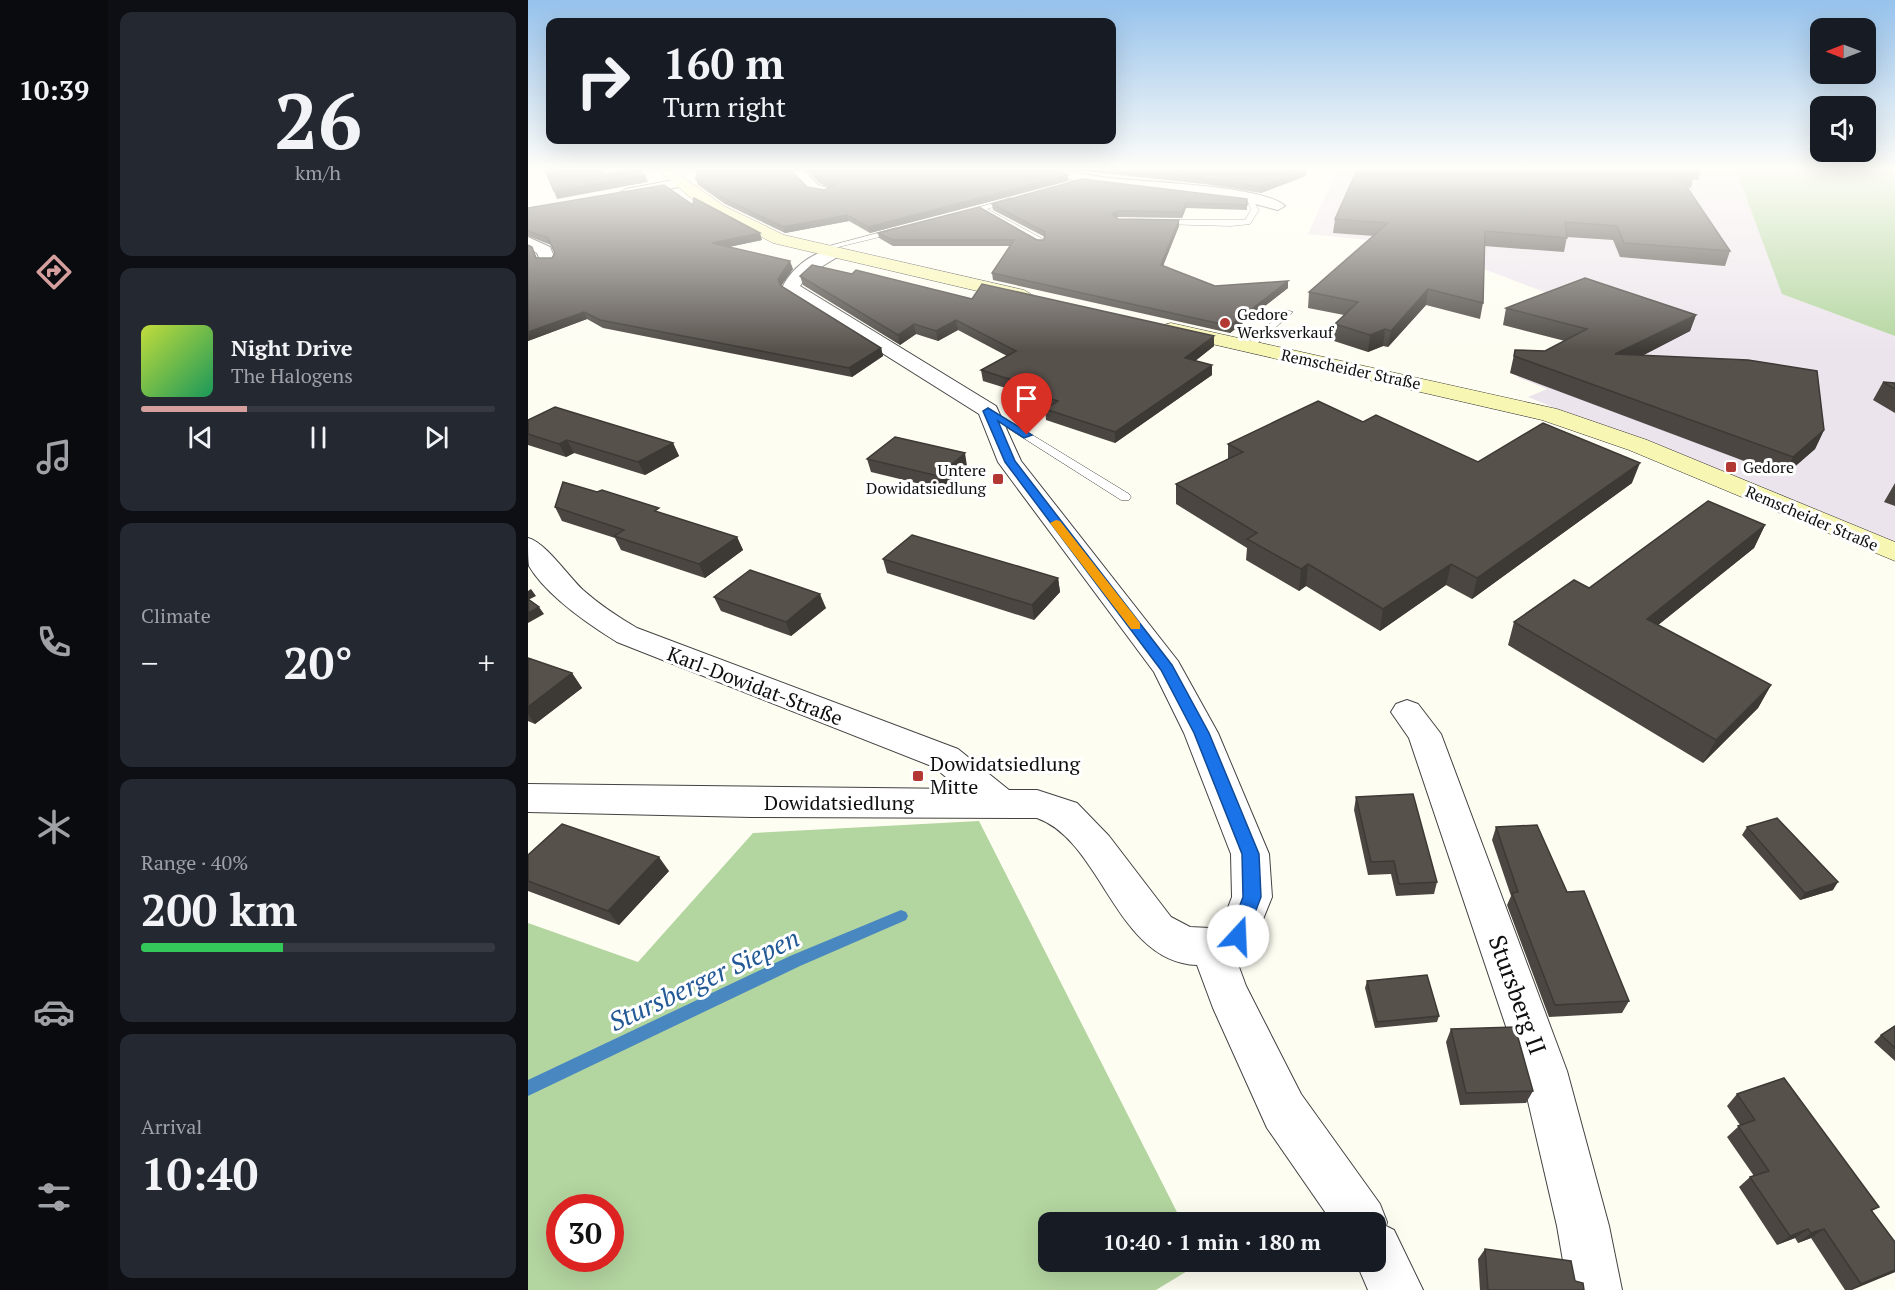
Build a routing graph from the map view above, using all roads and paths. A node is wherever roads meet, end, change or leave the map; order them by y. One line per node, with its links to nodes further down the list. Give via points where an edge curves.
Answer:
1 (758, 230): 6 (main road)
2 (897, 230): 6 (lane)
3 (1021, 230): 5 (lane)
4 (528, 242): 7 (street, via 544,250)
5 (1042, 242)
6 (826, 252): 8 (main road); 12 (street, via 791,288)
7 (548, 261)
8 (1045, 301)
9 (1289, 312): 11 (lane)
10 (1150, 324): 11 (main road, Remscheider Straße)
11 (1248, 347): 15 (main road, Remscheider Straße, via 1549,414 1638,446)
12 (988, 411): 13 (lane); 19 (street, Dowidatsiedlung, via 1010,462 1167,668 1201,733 1250,854 1252,897 1238,936)
13 (1125, 497)
14 (528, 546): 18 (street, Karl-Dowidat-Straße, via 569,595 627,635 946,758)
15 (1895, 552)
16 (1407, 712): 23 (street, Stursberg II, via 1424,734 1544,1071)
17 (528, 798): 18 (street, Dowidatsiedlung, via 751,803)
18 (999, 802): 19 (street, Dowidatsiedlung, via 1037,804 1064,813 1096,847 1157,930 1185,946)
19 (1211, 947): 20 (street, via 1228,994 1284,1111)
20 (1355, 1212)
21 (1386, 1269): 22 (street)
22 (1396, 1290)
23 (1595, 1290)

